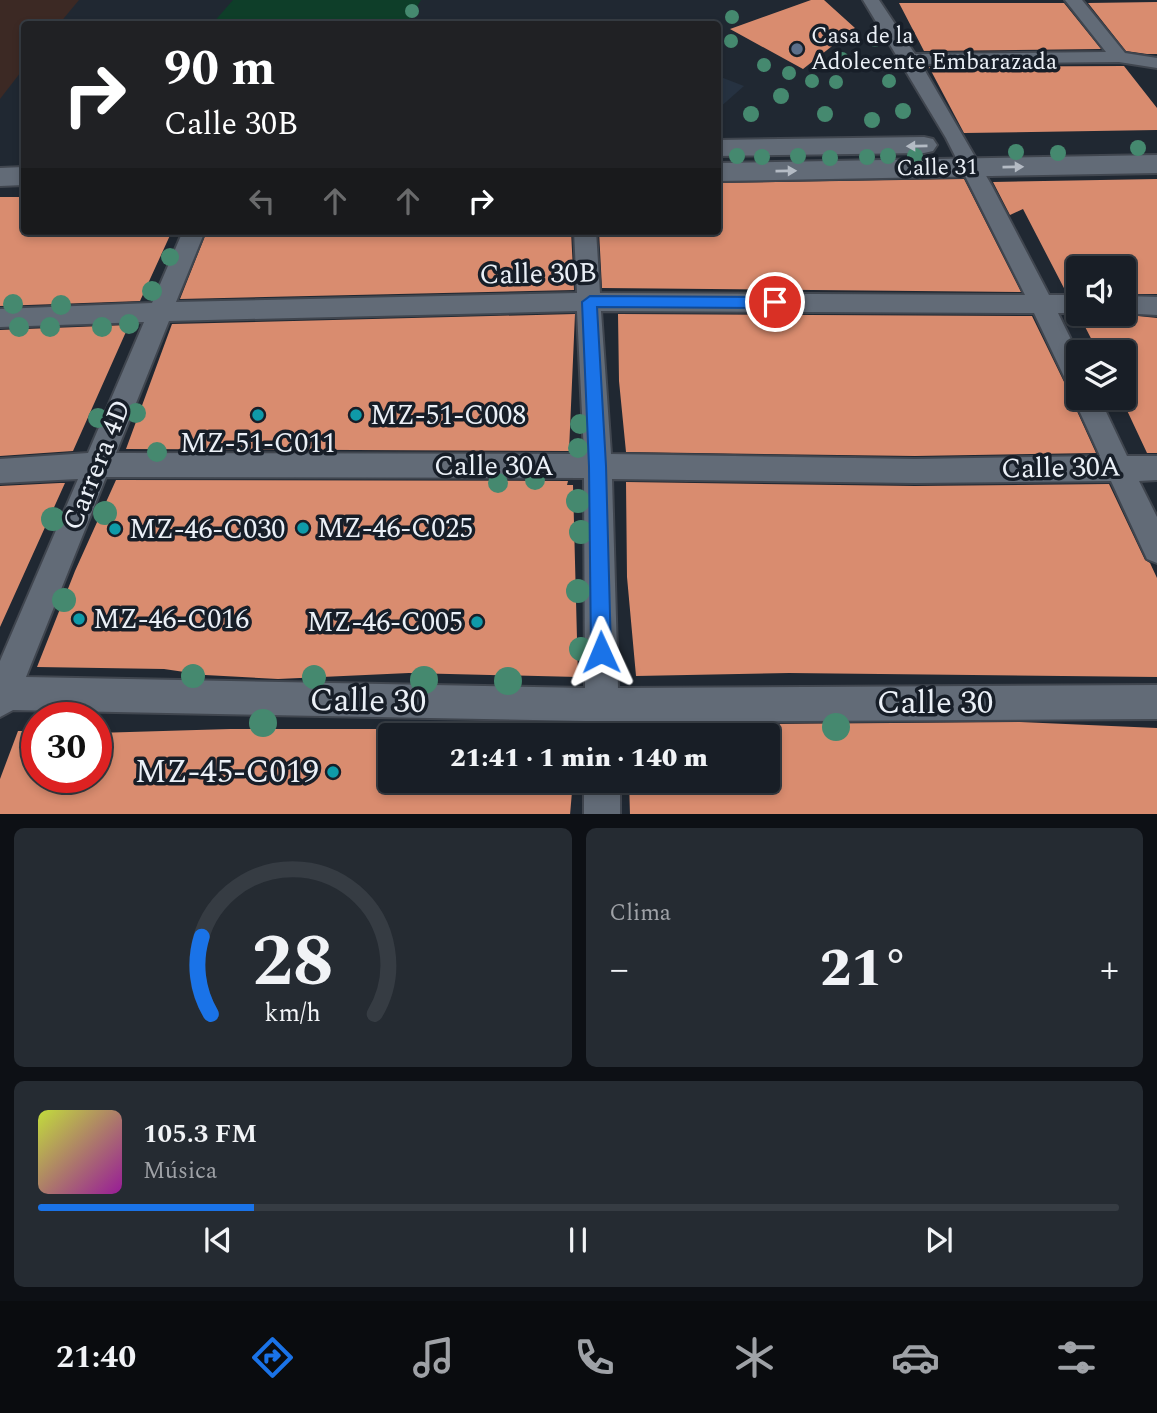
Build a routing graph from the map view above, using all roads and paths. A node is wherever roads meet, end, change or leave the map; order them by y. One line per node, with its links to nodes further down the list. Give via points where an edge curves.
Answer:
1 (871, 0): 4 (street)
2 (1073, 0): 3 (street)
3 (1119, 57): 4 (street); 5 (street)
4 (911, 59): 10 (street)
5 (1157, 63)
6 (1157, 143): 10 (street, Calle 31)
7 (721, 148): 10 (street, Calle 31, one-way to 7)
8 (21, 155): 9 (street)
9 (0, 156)
10 (965, 156): 11 (street, Calle 31, one-way to 11); 12 (street, Calle 31, one-way to 10); 18 (street)
11 (1157, 164)
12 (721, 172)
13 (21, 176): 14 (street)
14 (0, 177)
15 (192, 235): 22 (street, Carrera 4D)
16 (585, 235): 17 (street)
17 (590, 302): 18 (street, Calle 30B); 22 (street, Calle 30B); 27 (street)
18 (1041, 303): 19 (street, Calle 30B); 24 (street)
19 (1066, 304)
20 (1136, 305): 21 (street)
21 (1157, 306)
22 (160, 312): 23 (street, Calle 30B); 26 (street, Carrera 4D)
23 (0, 318)
24 (1066, 355)
25 (1092, 410): 28 (street)
26 (97, 465): 27 (street, Calle 30A); 30 (street, Calle 30A); 32 (street, Carrera 4D)
27 (598, 466): 28 (street, Calle 30A, via 915,471); 34 (street)
28 (1120, 467): 29 (street, Calle 30A); 31 (street)
29 (1157, 468)
30 (0, 471)
31 (1157, 549)
32 (1, 695): 34 (street, Calle 30)
33 (1157, 702): 34 (street, Calle 30)
34 (602, 720)
35 (602, 793): 36 (street)
36 (602, 814)

